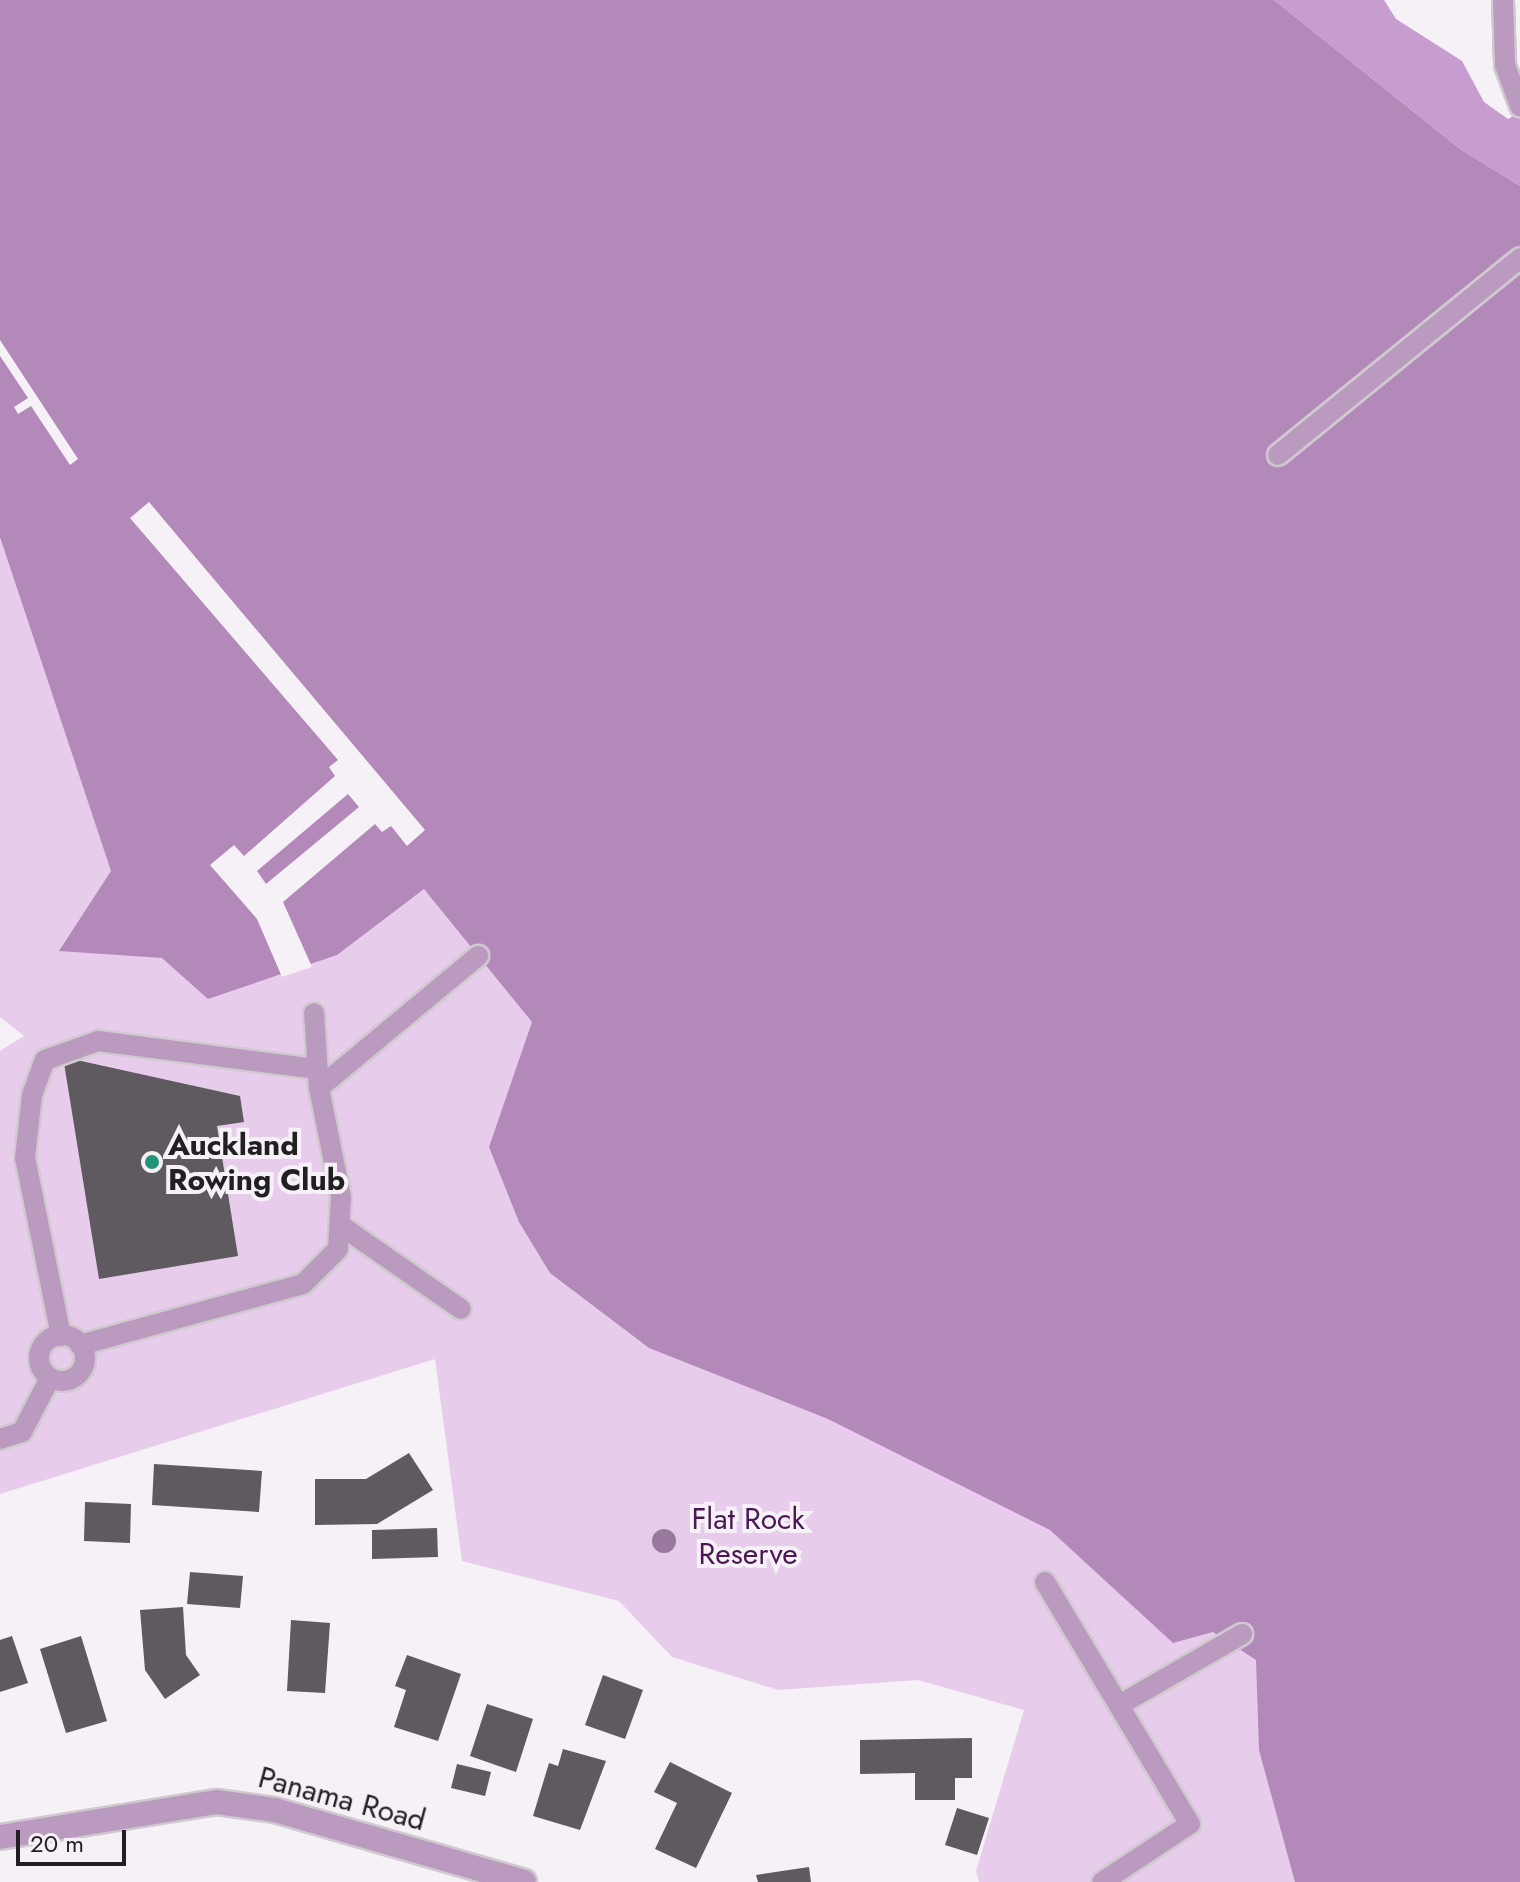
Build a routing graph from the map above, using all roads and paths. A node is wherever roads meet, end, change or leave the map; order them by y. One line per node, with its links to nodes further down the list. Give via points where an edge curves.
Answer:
1 (1503, 0): 2 (lane, via 1505,65)
2 (1520, 106)
3 (1520, 258): 4 (lane)
4 (1278, 455)
5 (478, 956): 7 (lane)
6 (314, 1013): 7 (lane)
7 (318, 1079): 8 (lane); 10 (lane, via 98,1041 45,1060 32,1095 25,1158)
8 (340, 1225): 9 (lane); 11 (lane, via 338,1249 303,1284)
9 (461, 1309)
10 (61, 1336): 11 (lane); 12 (lane, via 40,1353)
11 (80, 1345): 12 (lane, via 79,1374)
12 (50, 1378): 13 (lane, via 22,1432)
13 (0, 1439)
14 (1045, 1582): 16 (lane)
15 (1242, 1634): 16 (lane)
16 (1121, 1704): 19 (lane, via 1190,1824)
17 (0, 1837): 18 (street, Panama Road, via 217,1802 275,1810)
18 (524, 1882)
19 (1102, 1882)

